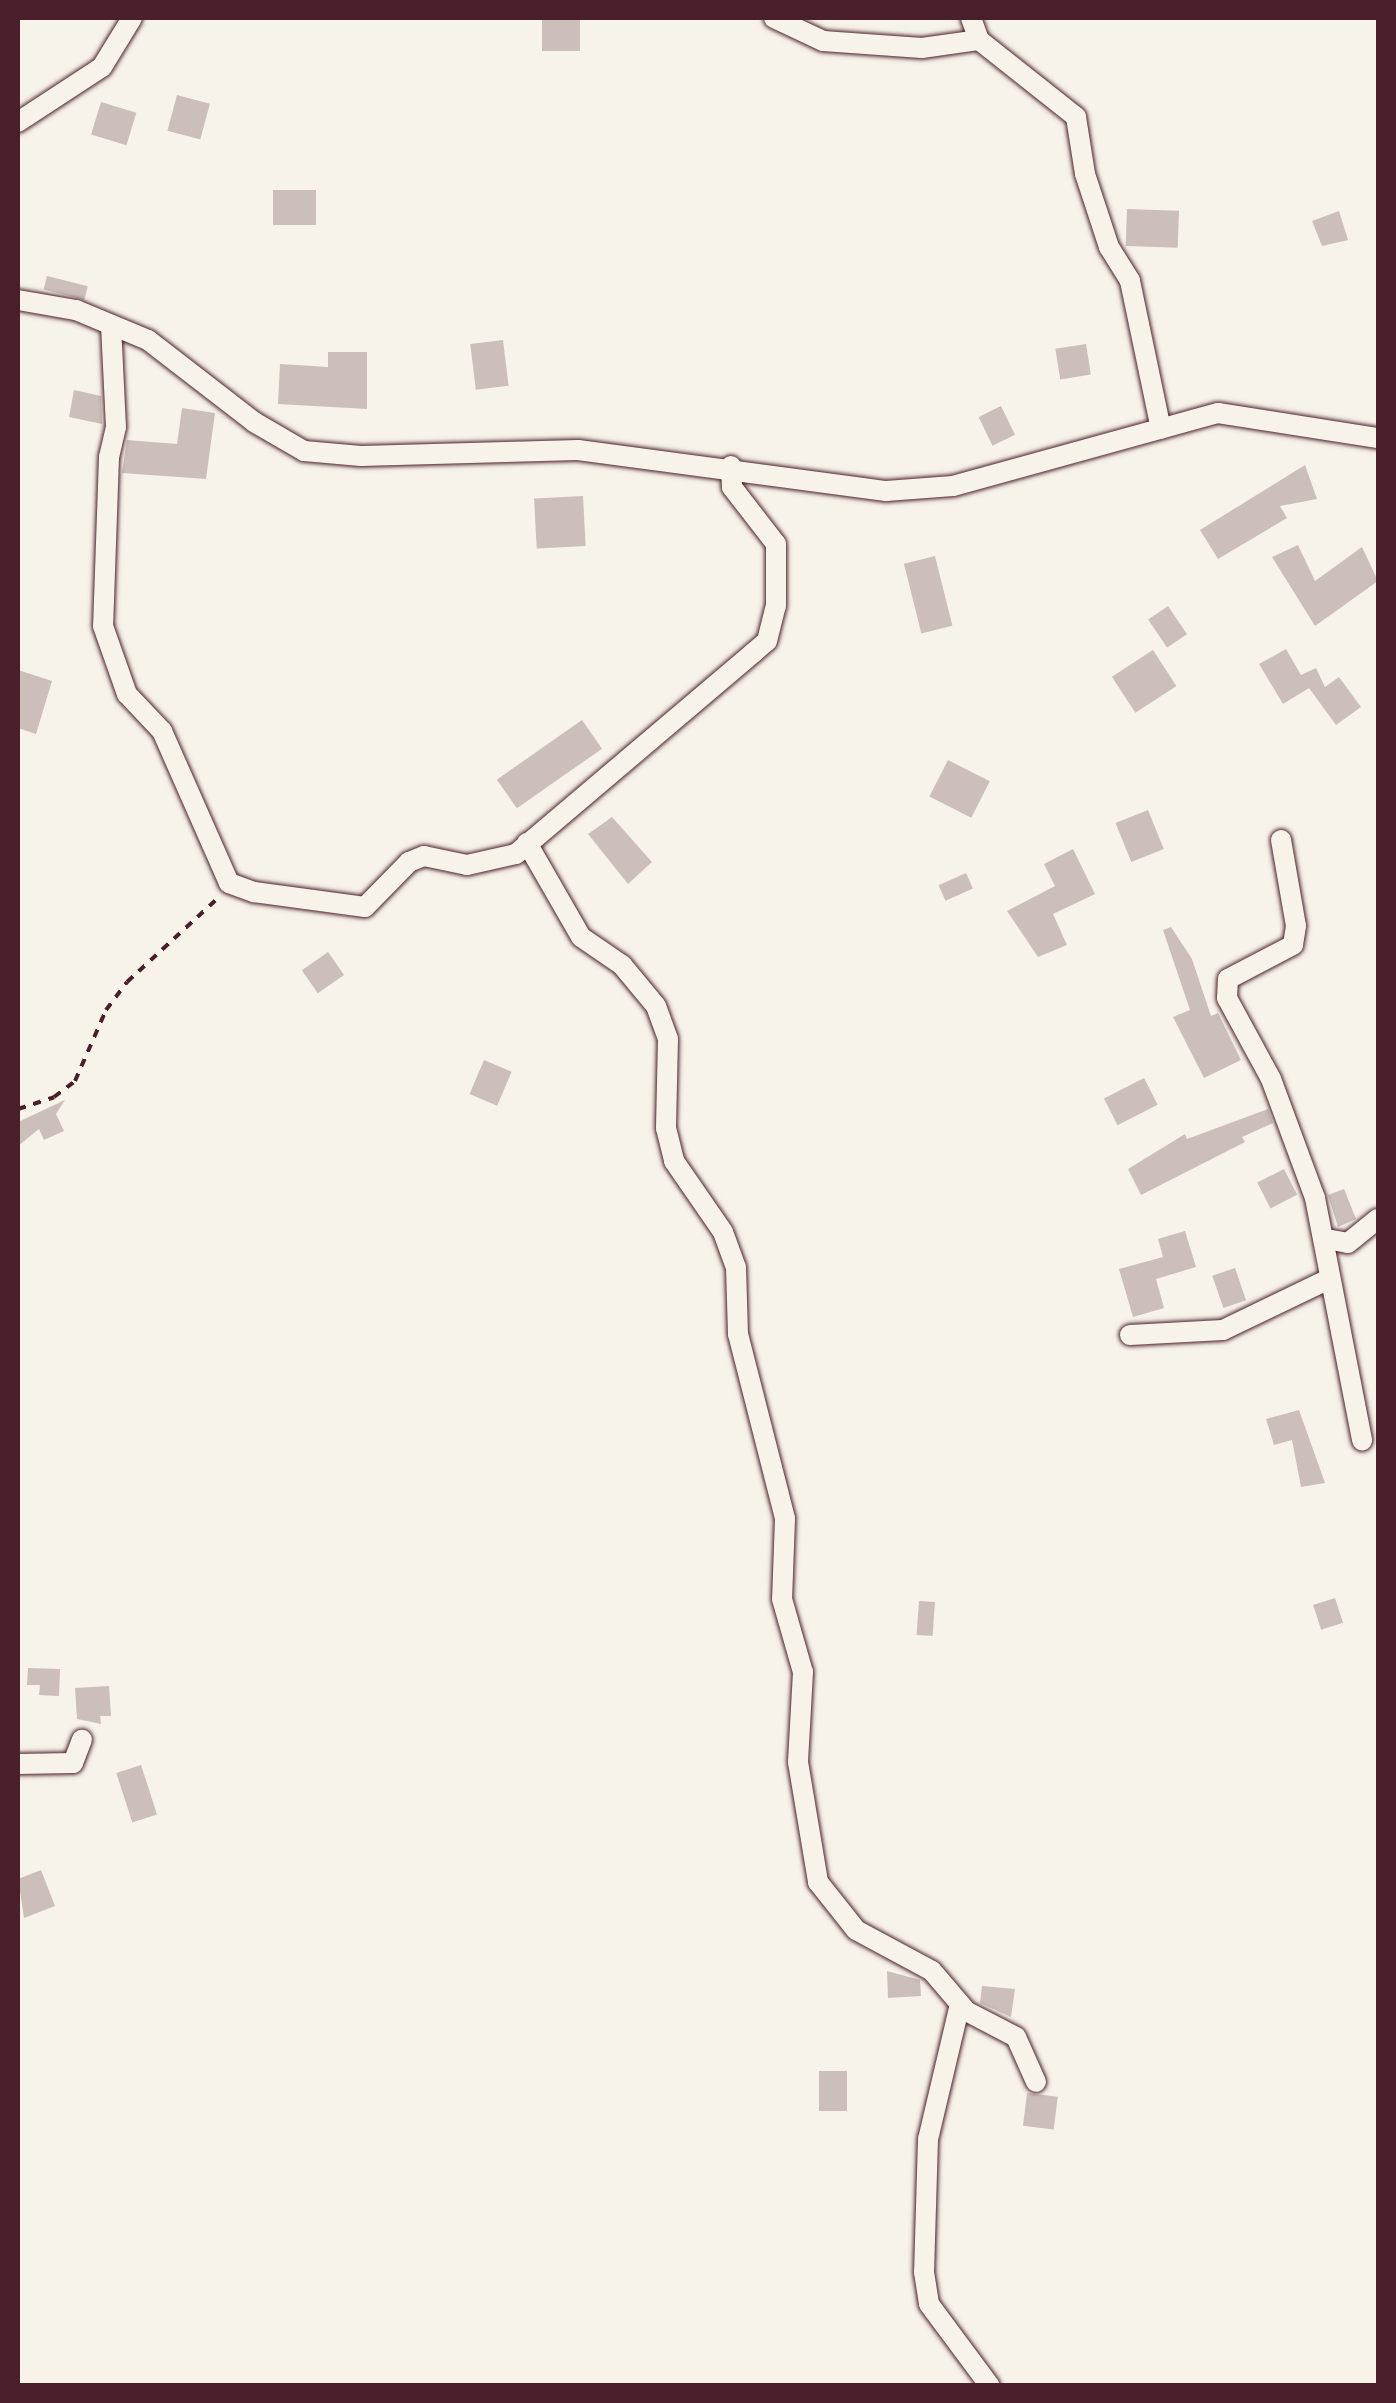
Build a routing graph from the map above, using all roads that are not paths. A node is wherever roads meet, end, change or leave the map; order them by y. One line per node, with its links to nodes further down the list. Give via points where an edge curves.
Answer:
1 (132, 18): 5 (street, via 102,67)
2 (774, 18): 4 (street, via 822,41 922,48)
3 (971, 18): 4 (street)
4 (978, 40): 8 (street, via 1076,117 1085,174 1109,248 1130,280)
5 (18, 122)
6 (18, 300): 7 (street, via 76,310)
7 (111, 325): 10 (street, via 184,363 254,422 304,451 361,456 578,450); 12 (street, via 116,426 103,626 126,694 162,731 228,883 333,907 365,907 409,862 424,856 491,863)
8 (1161, 429): 9 (street, via 1218,413); 10 (street, via 936,487 886,491 800,483)
9 (1378, 438)
10 (730, 466): 12 (street, via 732,487 776,544 776,606 767,640)
11 (1280, 840): 14 (street, via 1296,926 1292,945 1228,979 1227,998 1271,1079)
12 (527, 843): 20 (street, via 581,937 622,964 656,1006 668,1039 666,1128 674,1161 723,1232 736,1267 738,1334 785,1518 782,1599 803,1672 798,1762 818,1882 856,1930 932,1972)
13 (1378, 1219): 14 (street, via 1348,1243)
14 (1326, 1240): 15 (street)
15 (1327, 1280): 16 (street, via 1223,1330); 17 (street, via 1355,1382)
16 (1130, 1336)
17 (1362, 1440)
18 (82, 1740): 19 (street, via 73,1763)
19 (18, 1764)
20 (960, 2004): 21 (street, via 992,2029 1016,2037); 22 (street, via 928,2139 924,2272 929,2304)
21 (1036, 2082)
22 (990, 2386)

